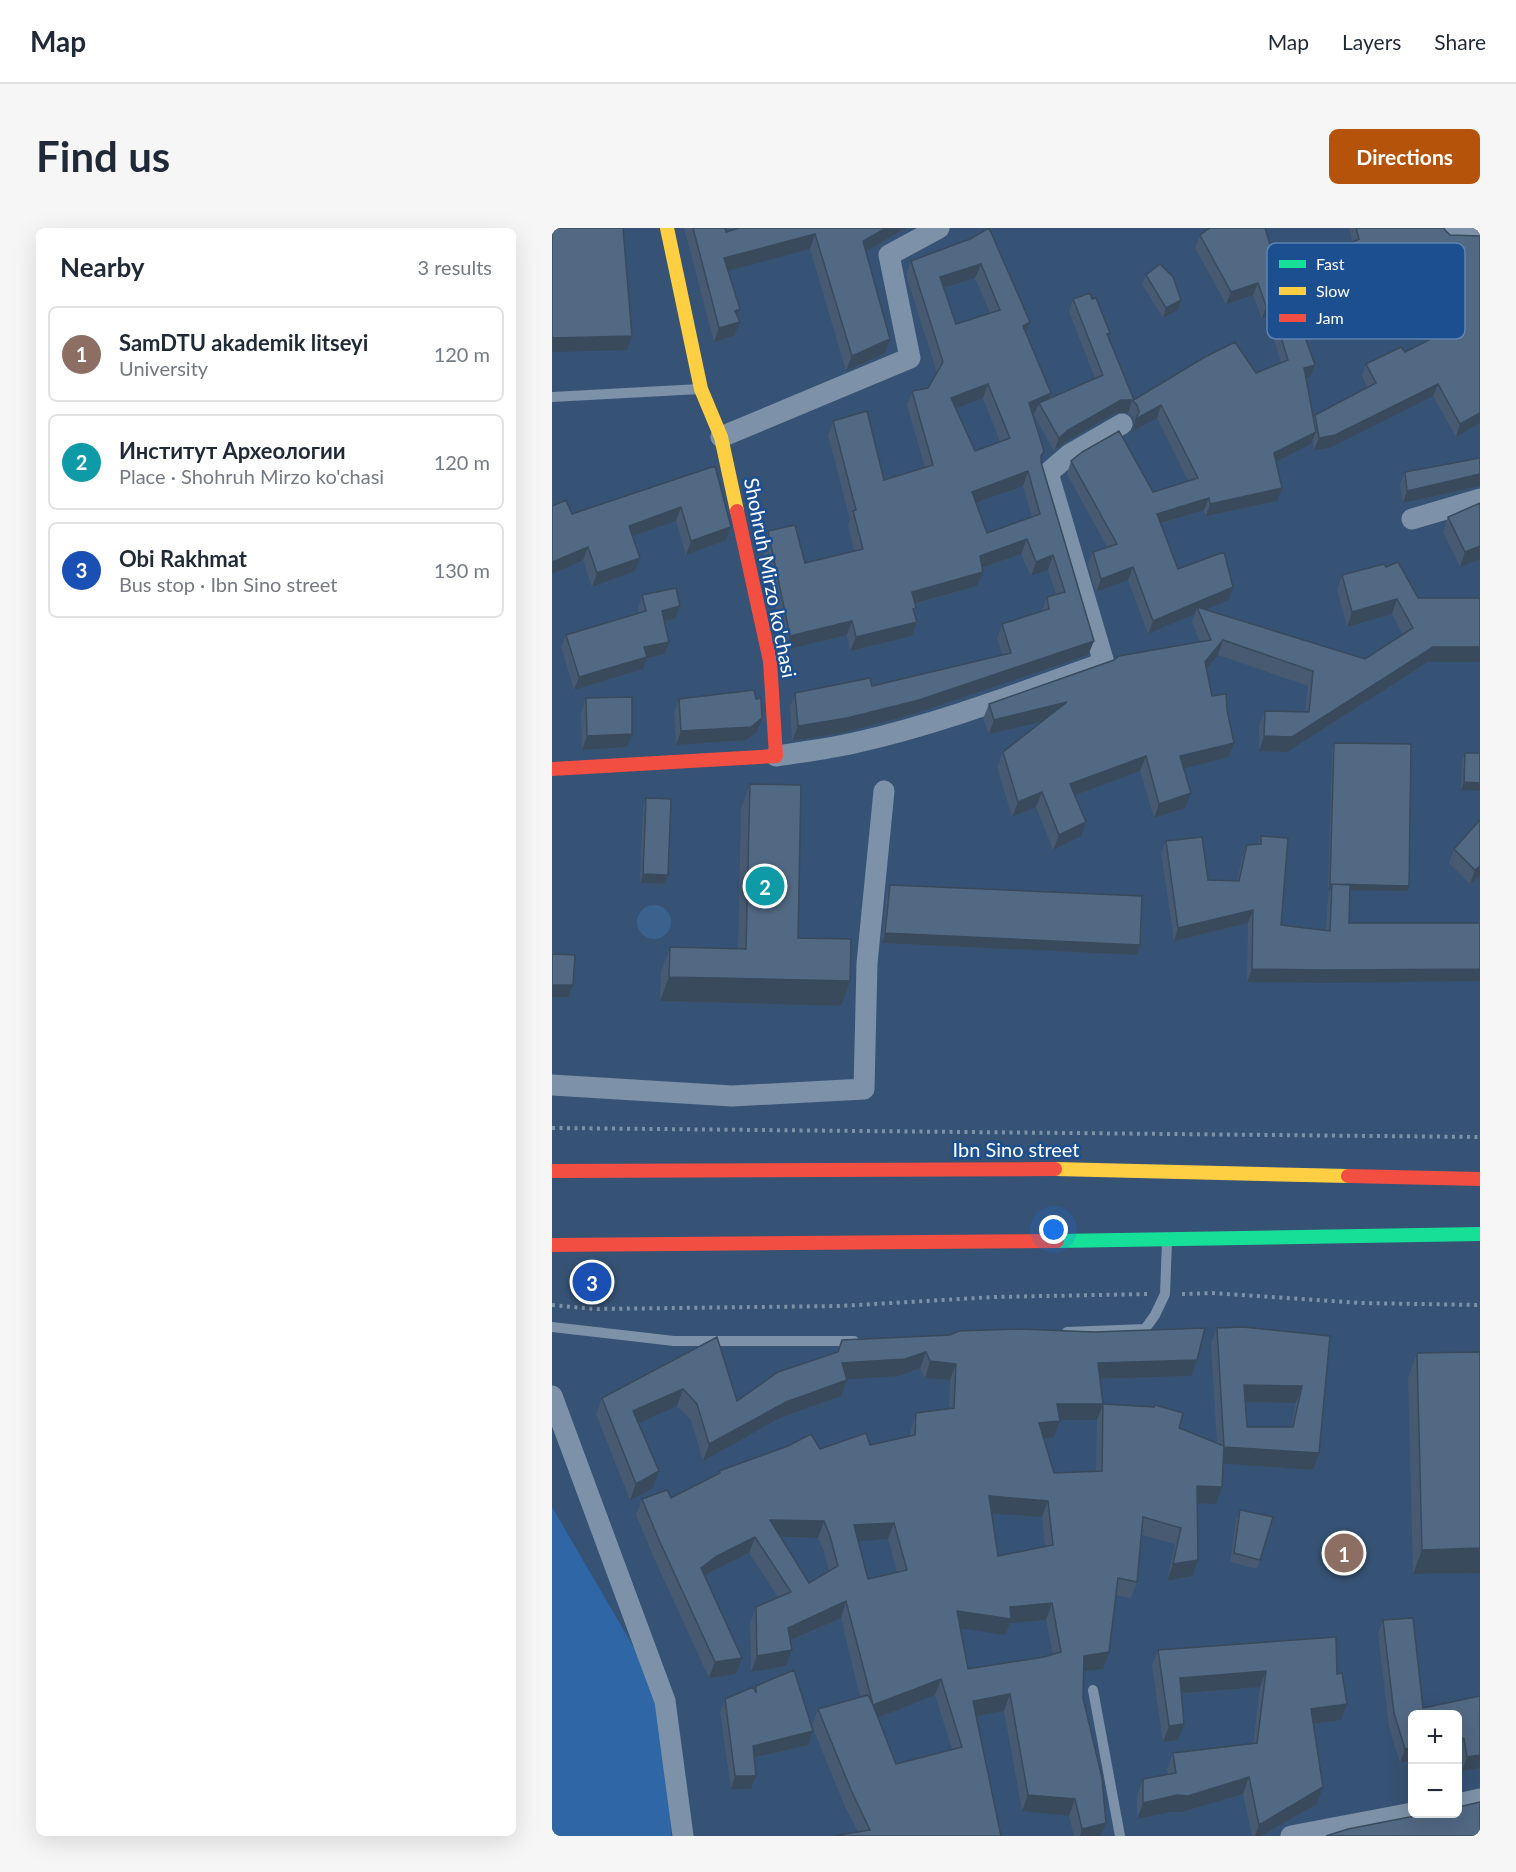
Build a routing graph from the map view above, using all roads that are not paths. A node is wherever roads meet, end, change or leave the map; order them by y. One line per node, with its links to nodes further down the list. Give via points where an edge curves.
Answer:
1 (667, 228): 5 (main road, Shohruh Mirzo ko'chasi)
2 (939, 228): 8 (street, via 889,255 910,358)
3 (1451, 228): 4 (street, via 1451,236)
4 (1480, 236)
5 (700, 388): 6 (lane); 8 (main road, Shohruh Mirzo ko'chasi)
6 (552, 397)
7 (1122, 424): 11 (street, via 1070,454 1048,473 1104,663 899,732)
8 (721, 437): 11 (main road, Shohruh Mirzo ko'chasi, via 771,661)
9 (1480, 499): 10 (street)
10 (1412, 519)
11 (776, 756): 12 (main road)
12 (552, 769)
13 (884, 791): 14 (street, via 867,963 864,1089 732,1096)
14 (552, 1085)
15 (552, 1171): 16 (main road, Ibn Sino street, via 1018,1168)
16 (1480, 1179)
17 (1480, 1234): 18 (main road)
18 (1167, 1240): 19 (main road); 21 (lane, via 1165,1294 1145,1329)
19 (552, 1245)
20 (552, 1327): 22 (lane, via 674,1341)
21 (1061, 1332)
22 (870, 1340)
23 (552, 1396): 28 (street, via 665,1701)
24 (1093, 1690): 29 (lane)
25 (1480, 1799): 26 (street)
26 (1462, 1803)
27 (1408, 1814): 30 (street)
28 (683, 1836)
29 (1120, 1836)
30 (1291, 1836)

